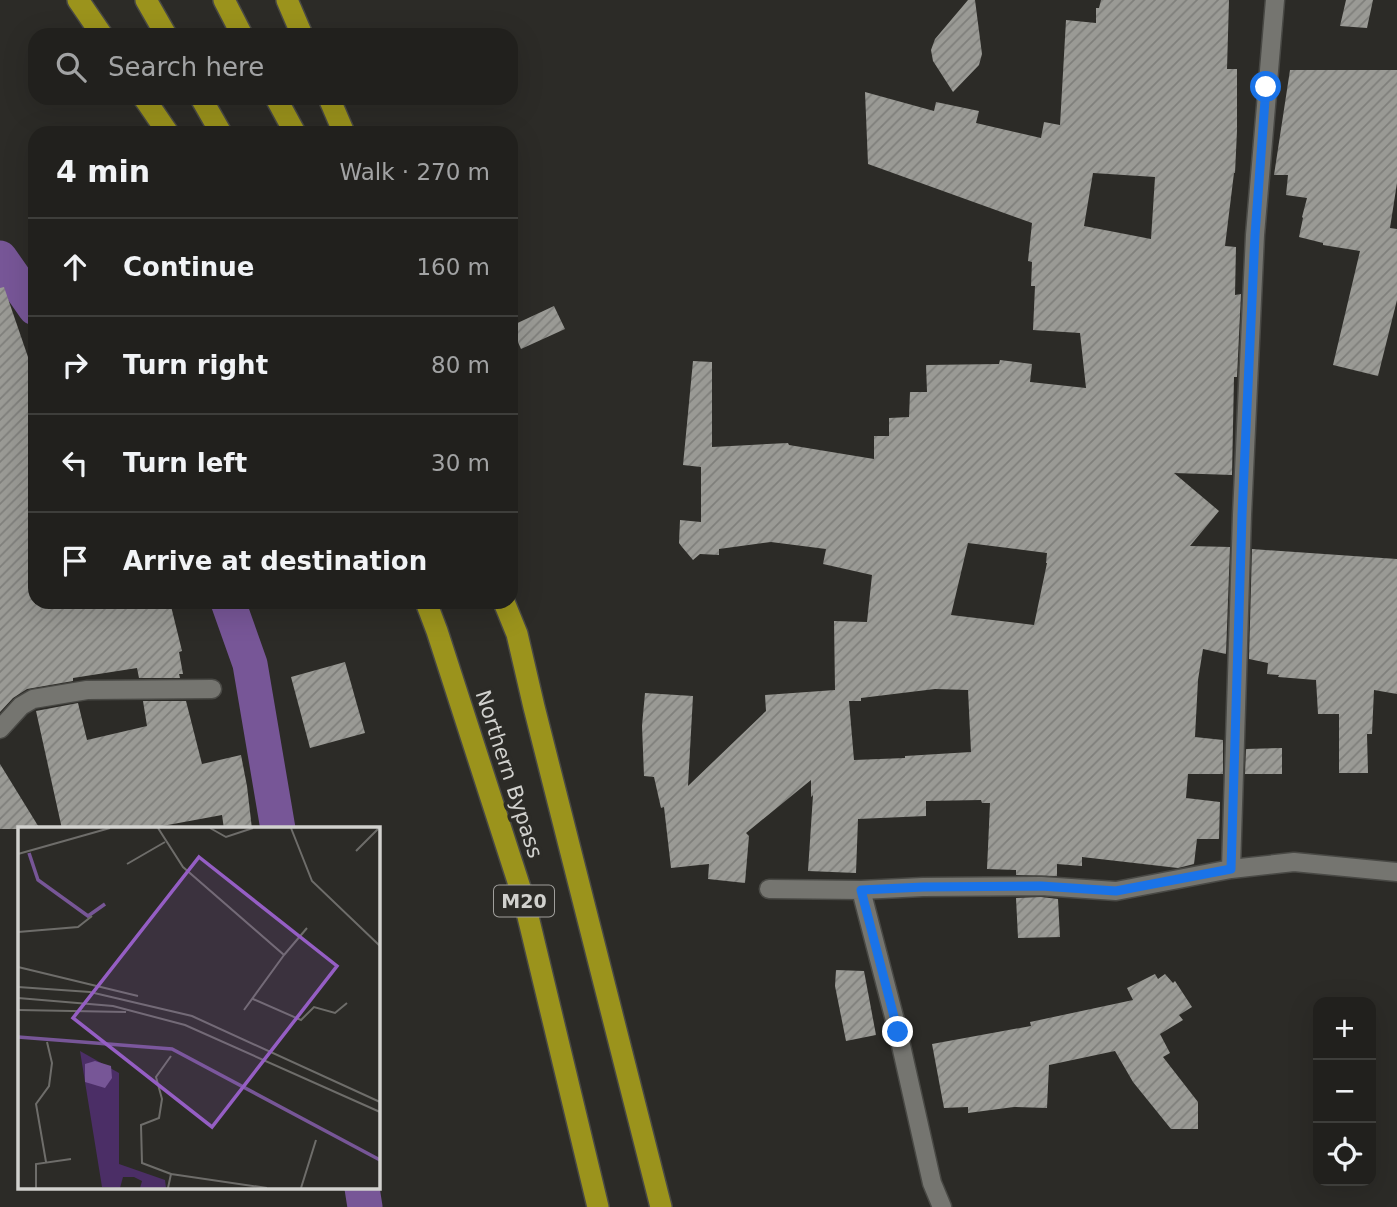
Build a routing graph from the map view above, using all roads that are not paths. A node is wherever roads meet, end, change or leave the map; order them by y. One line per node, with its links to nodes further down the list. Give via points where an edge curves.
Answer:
1 (78, 0): 6 (highway)
2 (146, 0): 7 (highway)
3 (224, 0): 8 (highway)
4 (287, 0): 9 (highway)
5 (1275, 0): 22 (street, via 1254,249)
6 (97, 28)
7 (162, 28)
8 (238, 28)
9 (299, 28)
10 (149, 105): 14 (highway)
11 (205, 105): 15 (highway)
12 (280, 105): 16 (highway)
13 (332, 105): 17 (highway)
14 (163, 126)
15 (217, 126)
16 (291, 126)
17 (341, 126)
18 (429, 609): 26 (highway, Northern Bypass / M20, via 524,901)
19 (508, 609): 27 (highway, Northern Bypass / M20)
20 (212, 689): 21 (street, via 87,690 33,699)
21 (0, 729)
22 (1231, 869): 23 (street, via 1294,862); 25 (street, via 1116,891 1041,886)
23 (1397, 872)
24 (769, 889): 25 (street)
25 (861, 890): 28 (street, via 932,1183)
26 (598, 1207)
27 (661, 1207)
28 (942, 1207)

